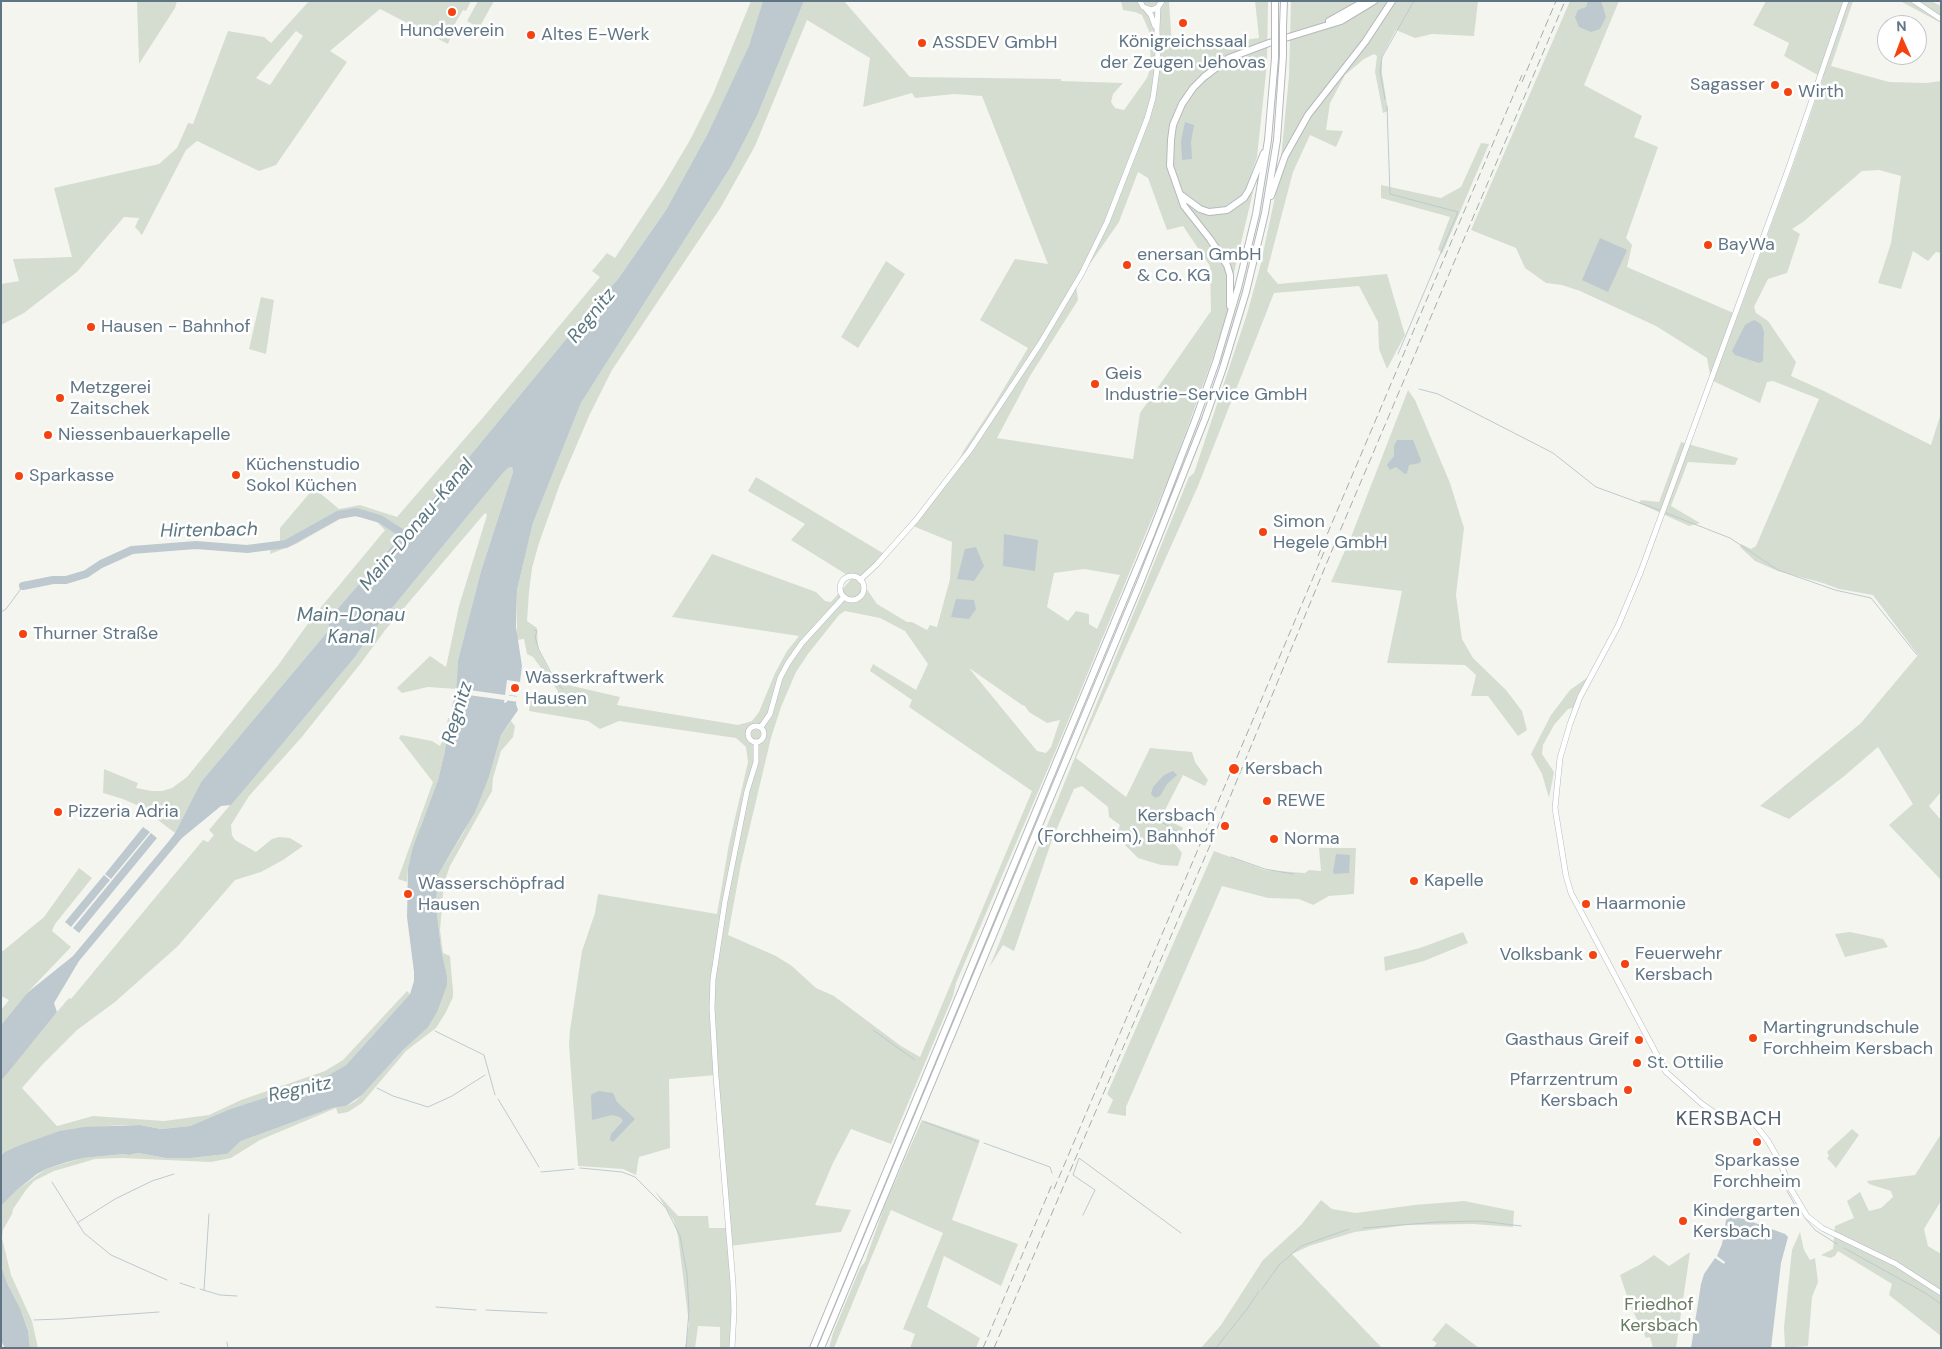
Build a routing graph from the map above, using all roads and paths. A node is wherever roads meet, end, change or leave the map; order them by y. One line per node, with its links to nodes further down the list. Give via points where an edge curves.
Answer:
1 (1140, 1): 11 (main road)
2 (1162, 1): 10 (main road)
3 (1275, 1): 15 (highway, bridge, via 1275,58)
4 (1284, 1): 17 (highway, bridge, via 1277,140)
5 (1365, 1): 14 (highway)
6 (1374, 1): 14 (highway, via 1341,21)
7 (1392, 1): 17 (highway, via 1304,123 1285,156)
8 (1846, 1): 23 (main road, via 1783,184 1641,572 1570,724 1560,758 1555,808 1571,893 1666,1072 1715,1113 1742,1114 1750,1118 1768,1141 1803,1212 1822,1228 1896,1264)
9 (1914, 1): 12 (main road)
10 (1158, 7): 11 (main road); 13 (main road)
11 (1146, 9): 13 (main road)
12 (1941, 18)
13 (1157, 29): 19 (main road, via 1156,78 1147,119 1107,222 1082,273 970,450 916,520)
14 (1306, 31): 16 (highway, via 1230,58 1193,88 1182,104 1170,140 1170,166)
15 (1268, 140): 16 (highway, via 1249,190 1235,206 1209,212 1200,210); 18 (highway, via 1256,214)
16 (1180, 195): 18 (highway, via 1184,206 1227,265 1231,289)
17 (1265, 213): 26 (highway, via 1230,344 1178,488)
18 (1228, 320): 25 (highway, via 1196,418 1152,532)
19 (860, 580): 20 (main road, via 854,577 844,580 840,586); 20 (main road, via 863,590 860,596 854,600)
20 (844, 596): 21 (main road, via 788,663 780,678 770,714)
21 (761, 727): 22 (main road, via 764,736); 22 (main road, via 753,726 748,733 750,740)
22 (756, 743): 24 (main road, via 756,762 725,901 713,979 714,1062 733,1283)
23 (1941, 1293)
24 (732, 1348)
25 (812, 1348)
26 (821, 1348)

